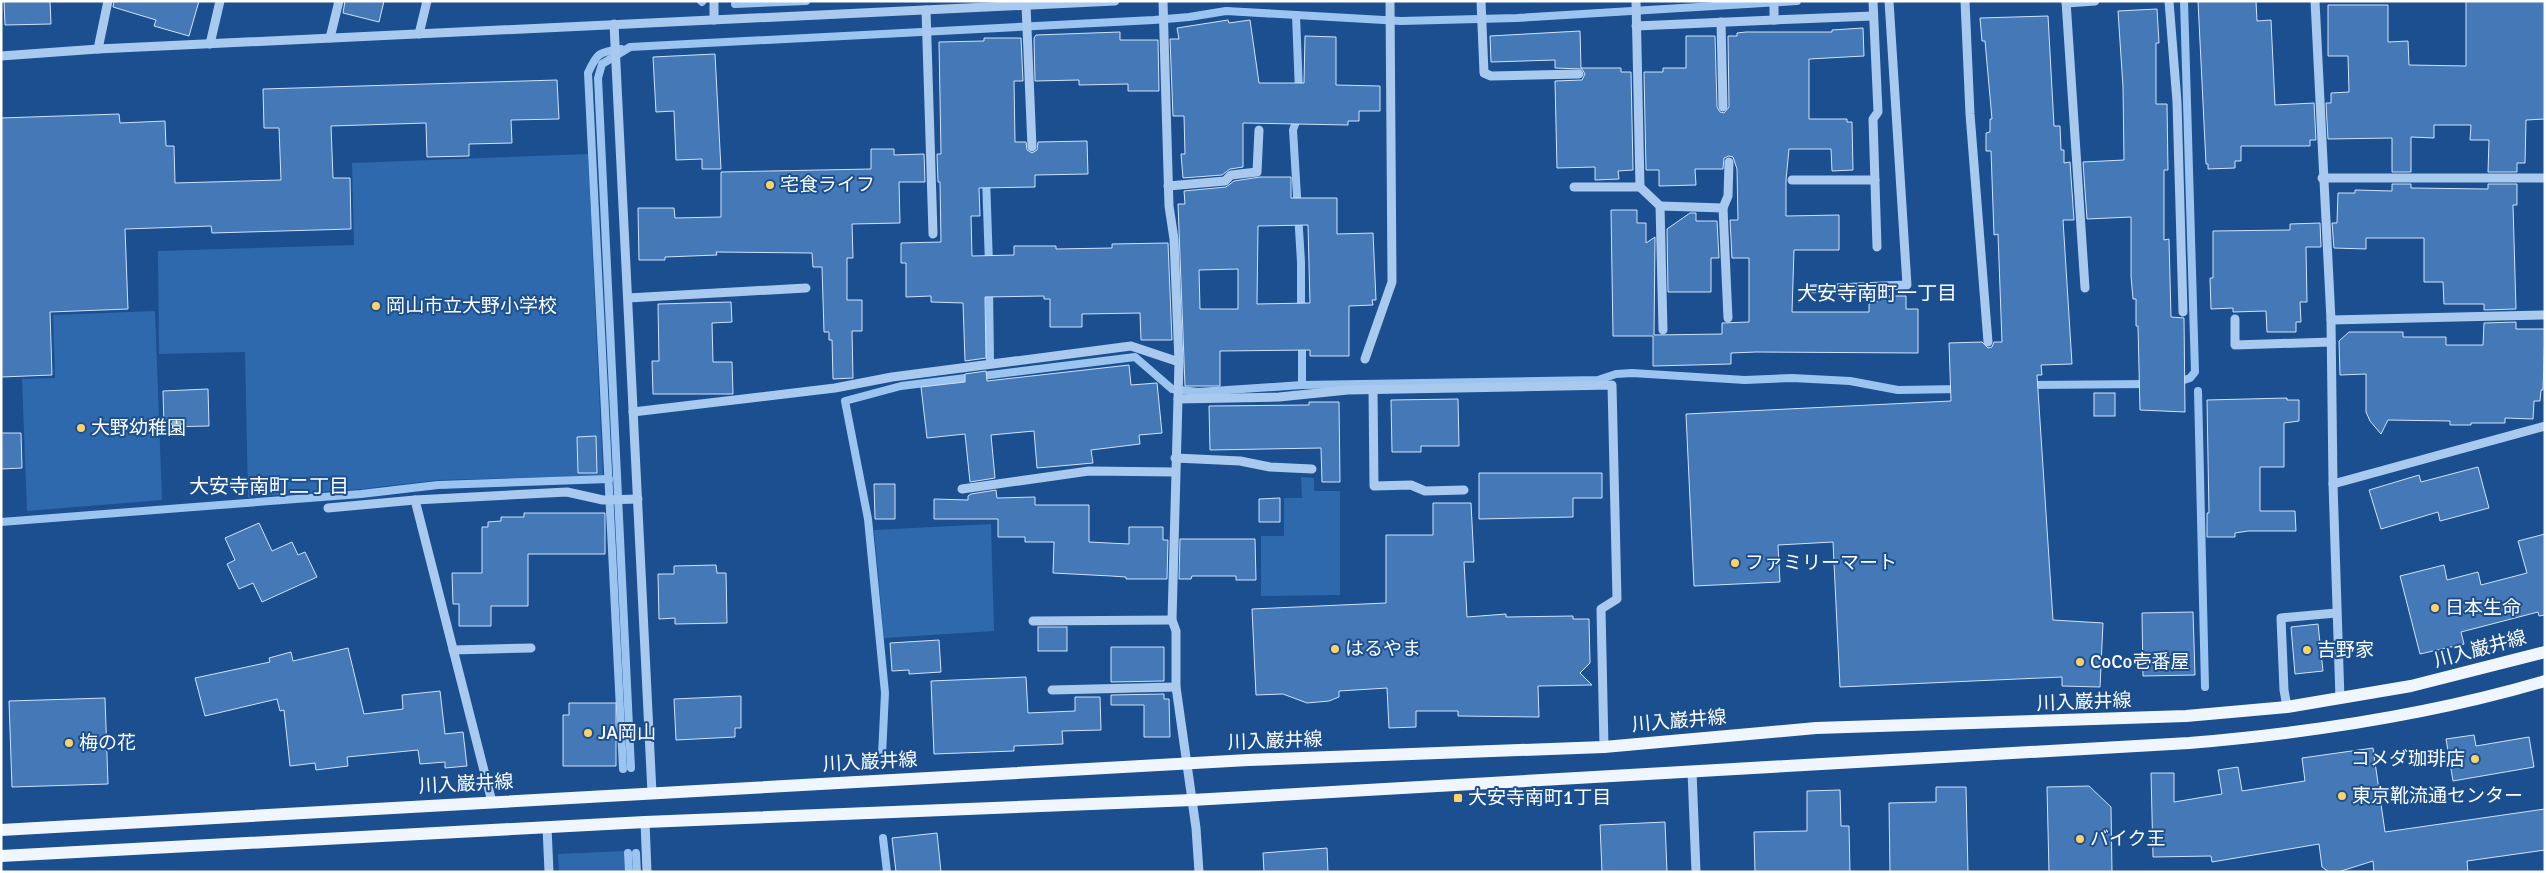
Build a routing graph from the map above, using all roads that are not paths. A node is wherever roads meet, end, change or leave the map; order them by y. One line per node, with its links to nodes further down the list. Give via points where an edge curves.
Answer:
1 (108, 1): 30 (street)
2 (220, 1): 29 (street)
3 (339, 1): 28 (street)
4 (427, 1): 27 (street)
5 (714, 1): 23 (street)
6 (1115, 1): 19 (street)
7 (1163, 1): 41 (street)
8 (1390, 1): 60 (street, via 1392,282)
9 (1636, 1): 25 (street)
10 (1774, 1): 22 (street)
11 (2095, 1): 15 (street)
12 (2169, 1): 52 (street, via 2177,102)
13 (2315, 1): 37 (street)
14 (1965, 2): 58 (street, via 1971,132)
15 (2066, 2): 49 (street)
16 (1889, 3): 50 (street, via 1907,285)
17 (1481, 4): 32 (street, via 1484,72 1491,76)
18 (971, 5): 19 (street); 21 (street)
19 (1026, 6): 35 (street)
20 (1873, 8): 22 (street); 40 (street, via 1878,112 1873,119)
21 (926, 10): 23 (street); 46 (street)
22 (1774, 16): 24 (street)
23 (714, 20): 26 (street)
24 (1721, 22): 25 (street); 33 (street)
25 (1636, 23): 43 (street)
26 (614, 24): 27 (street); 51 (street)
27 (419, 34): 28 (street)
28 (330, 38): 29 (street)
29 (210, 44): 30 (street)
30 (98, 49): 31 (street)
31 (1, 56)
32 (1579, 74)
33 (1723, 107)
34 (1258, 130): 41 (street, via 1257,172 1232,175 1225,181)
35 (1032, 146)
36 (1729, 162): 45 (street, via 1728,196)
37 (2322, 178): 38 (street); 56 (street)
38 (2545, 178)
39 (1792, 180): 40 (street)
40 (1875, 180): 47 (street)
41 (1168, 186): 61 (street, via 1174,239)
42 (1574, 187): 43 (street)
43 (1640, 187): 44 (street)
44 (1660, 206): 45 (street); 57 (street)
45 (1723, 208): 54 (street)
46 (933, 234)
47 (1877, 247)
48 (806, 288): 51 (street)
49 (2085, 288)
50 (1808, 289)
51 (628, 298): 64 (street)
52 (2183, 312)
53 (2545, 315): 56 (street)
54 (1728, 318)
55 (2235, 319): 59 (street, via 2235,344)
56 (2331, 320): 59 (street)
57 (1663, 330)
58 (1988, 342)
59 (2331, 342): 69 (street)
60 (1365, 359)
61 (1179, 362): 63 (street); 64 (street, via 1131,346 892,377 835,388)
62 (1373, 389): 63 (street, via 1279,397); 71 (street, via 1374,486 1411,485 1424,491); 86 (street, via 1612,385 1616,599 1602,609)
63 (1178, 396): 66 (street)
64 (633, 412): 72 (street)
65 (2545, 426): 69 (street)
66 (1175, 458): 67 (street); 68 (street)
67 (1312, 469)
68 (1175, 472): 70 (street, via 1089,471); 76 (street)
69 (2333, 484): 75 (street)
70 (962, 489)
71 (1464, 490)
72 (638, 499): 73 (street, via 603,500 567,492); 89 (street)
73 (415, 500): 74 (street); 79 (street)
74 (328, 508)
75 (2336, 613): 84 (street); 85 (street, via 2281,618)
76 (1172, 620): 77 (street); 82 (street, via 1176,632)
77 (1033, 621)
78 (531, 648): 79 (street)
79 (453, 650): 91 (street)
80 (2545, 652): 84 (main road, 川入巌井線, via 2463,675)
81 (2545, 681): 88 (main road, via 2414,713 2222,740)
82 (1176, 687): 83 (street); 87 (street)
83 (1052, 690)
84 (2340, 699): 85 (main road, 川入巌井線)
85 (2287, 707): 86 (main road, 川入巌井線, via 2186,716 1816,728)
86 (1604, 747): 87 (main road, 川入巌井線)
87 (1187, 764): 89 (main road, 川入巌井線); 90 (street)
88 (1692, 771): 90 (main road); 99 (street)
89 (652, 793): 91 (main road, 川入巌井線)
90 (1192, 800): 92 (main road); 98 (street)
91 (492, 802): 94 (main road, 川入巌井線)
92 (645, 822): 93 (main road); 97 (street)
93 (547, 827): 95 (main road); 96 (street)
94 (1, 830)
95 (1, 856)
96 (549, 872)
97 (647, 872)
98 (1199, 872)
99 (1696, 872)

